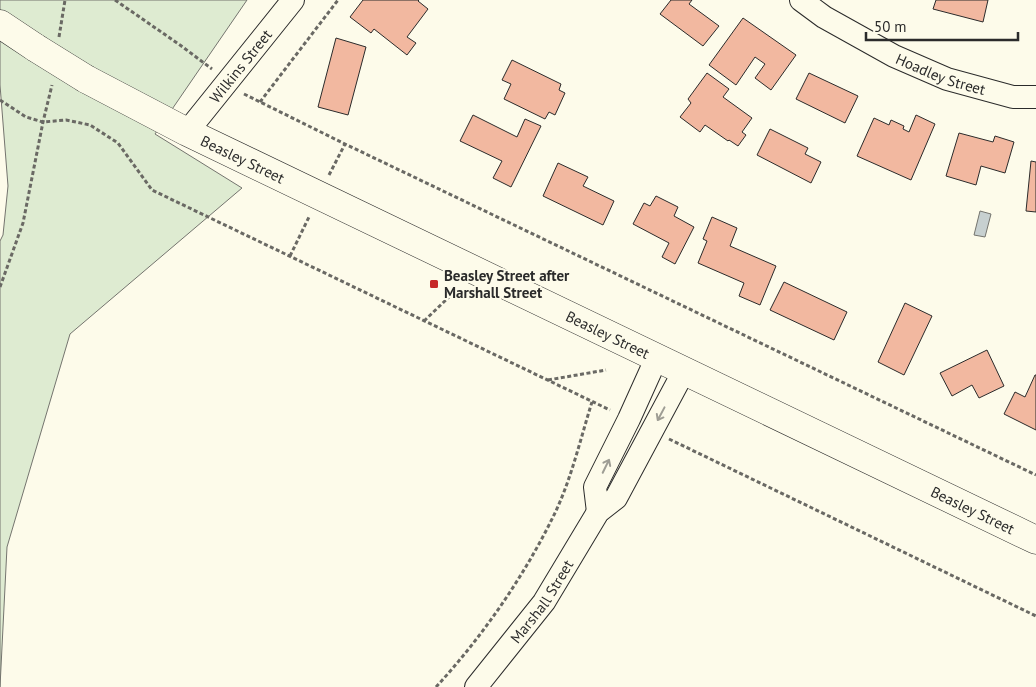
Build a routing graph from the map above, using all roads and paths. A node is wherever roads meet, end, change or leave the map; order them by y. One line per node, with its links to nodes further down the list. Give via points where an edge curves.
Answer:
1 (64, 0): 7 (path)
2 (115, 0): 9 (path, via 180,45)
3 (293, 0): 9 (street, Wilkins Street)
4 (338, 0): 12 (path)
5 (801, 0): 10 (street, Hoadley Street, via 824,17 894,56 946,79 1013,97)
6 (0, 24): 7 (main road, Beasley Street)
7 (47, 43): 14 (main road, Beasley Street, bridge, via 86,79)
8 (53, 81): 13 (path)
9 (226, 84): 12 (path); 14 (street, Wilkins Street)
10 (1036, 97)
11 (0, 100): 13 (path)
12 (260, 102): 25 (path)
13 (43, 122): 15 (path, via 23,223); 17 (path, via 66,120 90,126 118,143 152,190)
14 (187, 132): 18 (main road, Beasley Street)
15 (0, 287)
16 (449, 297): 17 (path)
17 (424, 321): 21 (path)
18 (657, 358): 20 (main road, Beasley Street); 23 (street)
19 (606, 370): 21 (path)
20 (684, 371): 24 (street, Marshall Street, one-way to 24); 27 (main road, Beasley Street)
21 (547, 380): 22 (path)
22 (592, 402): 23 (path); 30 (path, via 570,474 553,516 530,559 493,616)
23 (629, 419): 26 (street, one-way to 23, via 595,487)
24 (652, 431): 26 (street, Marshall Street, via 616,498); 28 (path)
25 (1036, 475)
26 (598, 512): 29 (street, Marshall Street, via 544,602)
27 (1036, 540)
28 (1036, 616)
29 (482, 685)
30 (436, 687)

